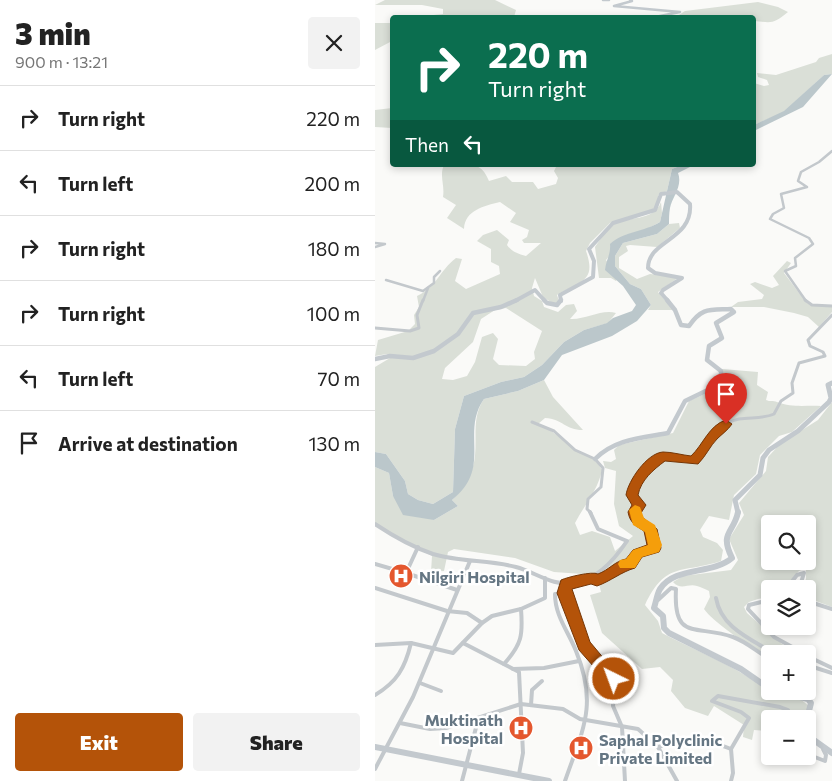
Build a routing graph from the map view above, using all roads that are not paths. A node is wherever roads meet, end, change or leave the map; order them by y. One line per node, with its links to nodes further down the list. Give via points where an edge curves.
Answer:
1 (603, 0): 2 (street)
2 (609, 0)
3 (630, 0): 4 (street, via 614,6 680,12)
4 (665, 15)
5 (832, 151): 9 (street, via 801,172 798,181 807,187 781,194 785,206 770,219 809,238 813,244 795,258 795,266 785,271 786,274 805,301)
6 (440, 272): 8 (street)
7 (386, 280): 8 (street, via 420,291)
8 (427, 288): 11 (street, via 417,315 419,328 410,331)
9 (832, 306)
10 (832, 315): 21 (street, via 808,340 810,346 825,356 799,363 792,383 793,393 781,401 774,414 726,424 711,437 694,461 663,457 648,467 631,491 639,505 635,517 651,529 654,548 638,554 630,564 623,564 609,575 597,580)
11 (375, 328)
12 (375, 359): 15 (street, via 391,355 417,358 436,350 464,328 473,313 483,313 514,302 524,292 535,290 547,303 557,305 561,301 560,294 593,277 589,250 609,226 655,210 661,194 677,192 690,204 691,215 673,239 650,256 648,268 651,272 682,278 661,293 675,310 681,325 689,326 702,312 734,312 716,323 722,338 709,346 706,355 707,360 721,371 721,377 711,388 685,401 668,433 630,440)
13 (832, 383): 31 (main road, via 828,385 829,402 798,431 769,450 763,458 760,475 735,500 738,514 726,536 727,550 732,558 718,566 673,577 662,587)
14 (532, 422): 15 (street, via 554,431 575,450)
15 (595, 459): 21 (street, via 603,468 601,487 588,499 587,509 598,529 627,541 621,552)
16 (375, 524): 17 (street)
17 (418, 547): 18 (street); 20 (street)
18 (470, 561): 22 (street, via 518,567); 27 (street)
19 (375, 564): 20 (street)
20 (406, 573): 27 (street)
21 (593, 577): 25 (street)
22 (545, 578): 25 (street); 33 (street, via 545,598)
23 (793, 580): 24 (street, via 804,572)
24 (802, 580)
25 (565, 584): 28 (street)
26 (375, 588): 35 (street)
27 (457, 590): 35 (street)
28 (564, 593): 44 (street); 46 (street, via 555,594 555,601 563,628)
29 (716, 598): 42 (street, via 718,611 730,626)
30 (761, 601): 37 (street, via 749,605 748,609)
31 (656, 602): 47 (street, via 675,588 675,615 685,626 694,631 735,638); 57 (main road, via 654,608 663,616 664,628 669,633)
32 (816, 604): 34 (street)
33 (521, 609): 36 (street, via 498,613); 50 (street, via 522,639 518,649)
34 (832, 609)
35 (447, 611): 36 (street, via 467,613); 45 (street, via 449,614)
36 (482, 623): 40 (street)
37 (761, 623)
38 (772, 635): 43 (street)
39 (411, 643): 41 (street); 45 (street); 59 (street, via 404,672)
40 (463, 643): 45 (street, via 453,654); 50 (street)
41 (375, 644)
42 (761, 645)
43 (788, 645)
44 (584, 646): 46 (street); 66 (street, via 613,676 613,706)
45 (434, 648): 56 (street)
46 (575, 649): 49 (street)
47 (761, 654)
48 (816, 660): 52 (street)
49 (579, 661): 53 (street, via 544,668); 64 (street, via 588,689)
50 (504, 664): 53 (street)
51 (816, 668): 54 (street)
52 (832, 668)
53 (513, 669): 60 (street, via 519,672)
54 (832, 673)
55 (541, 681): 61 (street, via 532,690)
56 (419, 682): 58 (street); 65 (street)
57 (761, 682)
58 (441, 691)
59 (375, 695)
60 (521, 704): 61 (street); 63 (street); 77 (street, via 523,754)
61 (531, 705): 64 (street, via 563,709)
62 (788, 710): 71 (street, via 718,696 713,698 717,705 749,718)
63 (479, 719): 65 (street, via 430,729); 75 (street)
64 (585, 720): 66 (street); 80 (street)
65 (400, 723): 72 (street)
66 (622, 727): 70 (street, via 638,729); 81 (street)
67 (816, 742): 68 (main road)
68 (819, 744): 73 (main road); 74 (street, via 826,755 825,760)
69 (375, 747): 72 (main road)
70 (658, 747): 71 (street, via 686,738 699,738); 82 (street)
71 (731, 749): 83 (street)
72 (384, 750): 75 (main road); 76 (street)
73 (832, 753)
74 (816, 757)
75 (467, 764): 77 (main road); 78 (street)
76 (375, 769)
77 (519, 774): 79 (main road)
78 (462, 781)
79 (549, 781)
80 (565, 781)
81 (625, 781)
82 (677, 781)
83 (732, 781)

